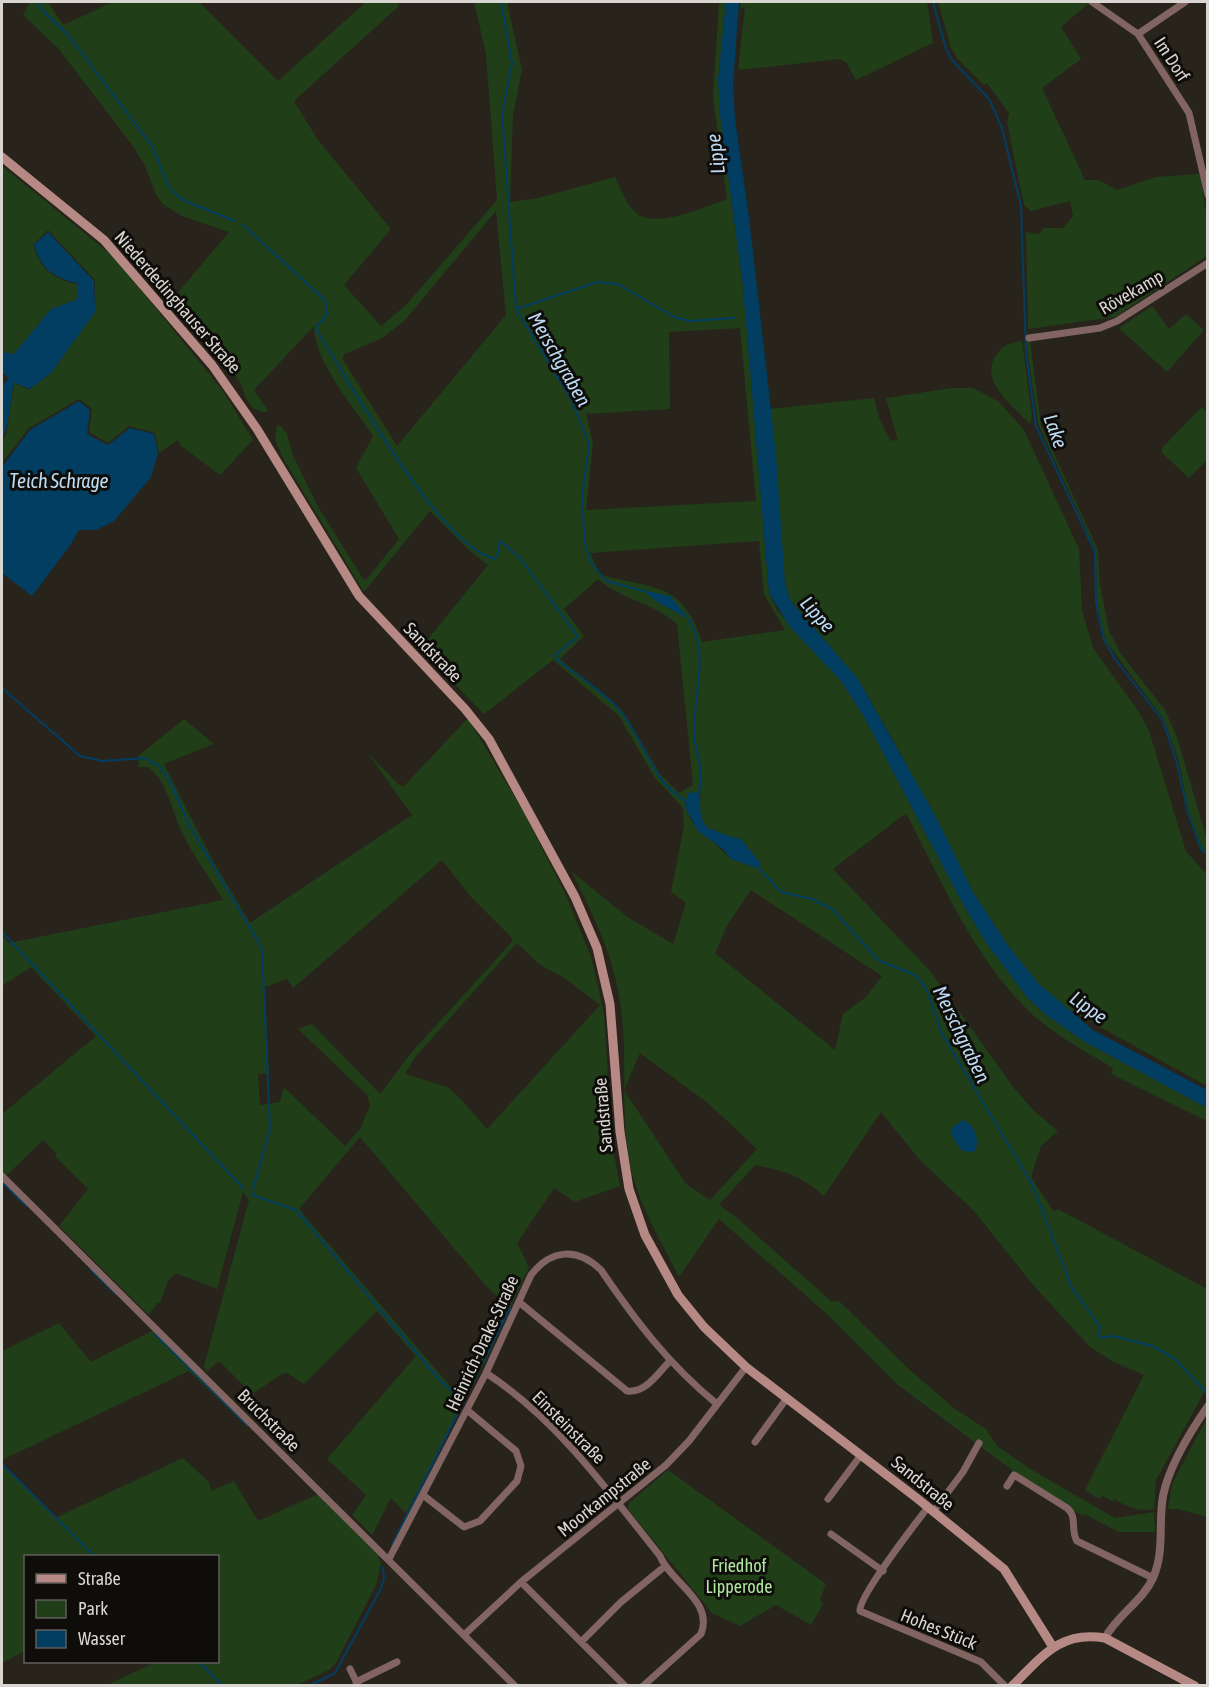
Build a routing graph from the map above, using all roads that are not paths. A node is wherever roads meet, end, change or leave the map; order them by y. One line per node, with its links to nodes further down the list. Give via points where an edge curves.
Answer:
1 (1092, 2): 3 (street, Im Dorf)
2 (1185, 2): 3 (street, Im Dorf)
3 (1138, 34): 5 (street, Im Dorf, via 1189,113)
4 (2, 157): 9 (main road, Niederdedinghauser Straße, via 89,226 126,264 232,390)
5 (1204, 167): 6 (street, Im Dorf)
6 (1208, 195)
7 (1208, 263): 8 (street, Rövekamp, via 1117,321 1100,328)
8 (1029, 338)
9 (298, 497): 13 (main road, Sandstraße, via 359,596 482,729 570,888 605,976 625,1165 636,1211 678,1295 704,1328)
10 (2, 1176): 28 (street, Bruchstraße)
11 (519, 1302): 12 (street, via 627,1391 645,1388); 12 (street, Heinrich-Drake-Straße, via 540,1264 561,1254 580,1255 601,1269); 14 (street, Heinrich-Drake-Straße)
12 (669, 1362): 16 (street, Heinrich-Drake-Straße)
13 (747, 1367): 15 (main road, Sandstraße); 16 (street, Moorkampstraße)
14 (486, 1373): 18 (street, Heinrich-Drake-Straße); 25 (street, Einsteinstraße, via 532,1409)
15 (787, 1398): 19 (street); 21 (main road, Sandstraße)
16 (717, 1404): 25 (street, Moorkampstraße, via 666,1465)
17 (1208, 1406): 31 (street, via 1168,1477 1162,1508 1162,1543)
18 (467, 1410): 23 (street, Heinrich-Drake-Straße); 23 (street, via 516,1451 521,1466 517,1481 480,1521 464,1527)
19 (755, 1442)
20 (979, 1443): 26 (street, via 963,1472)
21 (861, 1455): 24 (street); 26 (main road, Sandstraße)
22 (1007, 1486): 31 (street, via 1014,1475 1067,1508 1077,1541)
23 (423, 1495): 28 (street, Heinrich-Drake-Straße)
24 (828, 1499)
25 (619, 1505): 29 (street, Einsteinstraße, via 660,1556); 32 (street, Moorkampstraße)
26 (931, 1510): 30 (street); 36 (main road, Sandstraße, via 1004,1569)
27 (831, 1534): 30 (street)
28 (389, 1559): 33 (street, Bruchstraße)
29 (664, 1568): 35 (street, via 621,1602); 42 (street, Einsteinstraße, via 674,1574 698,1605 704,1614 704,1625 701,1634)
30 (882, 1571): 43 (street, Hohes Stück, via 859,1606 865,1615 981,1662)
31 (1153, 1578): 34 (street)
32 (521, 1582): 33 (street, Moorkampstraße); 35 (street)
33 (465, 1634): 40 (street, Bruchstraße)
34 (1105, 1638): 36 (main road, via 1080,1636); 45 (main road)
35 (581, 1642): 41 (street)
36 (1053, 1647): 44 (main road)
37 (397, 1662): 39 (street)
38 (350, 1669): 39 (street)
39 (357, 1684)
40 (515, 1686)
41 (625, 1686)
42 (643, 1686)
43 (1005, 1686)
44 (1012, 1686)
45 (1195, 1686)

